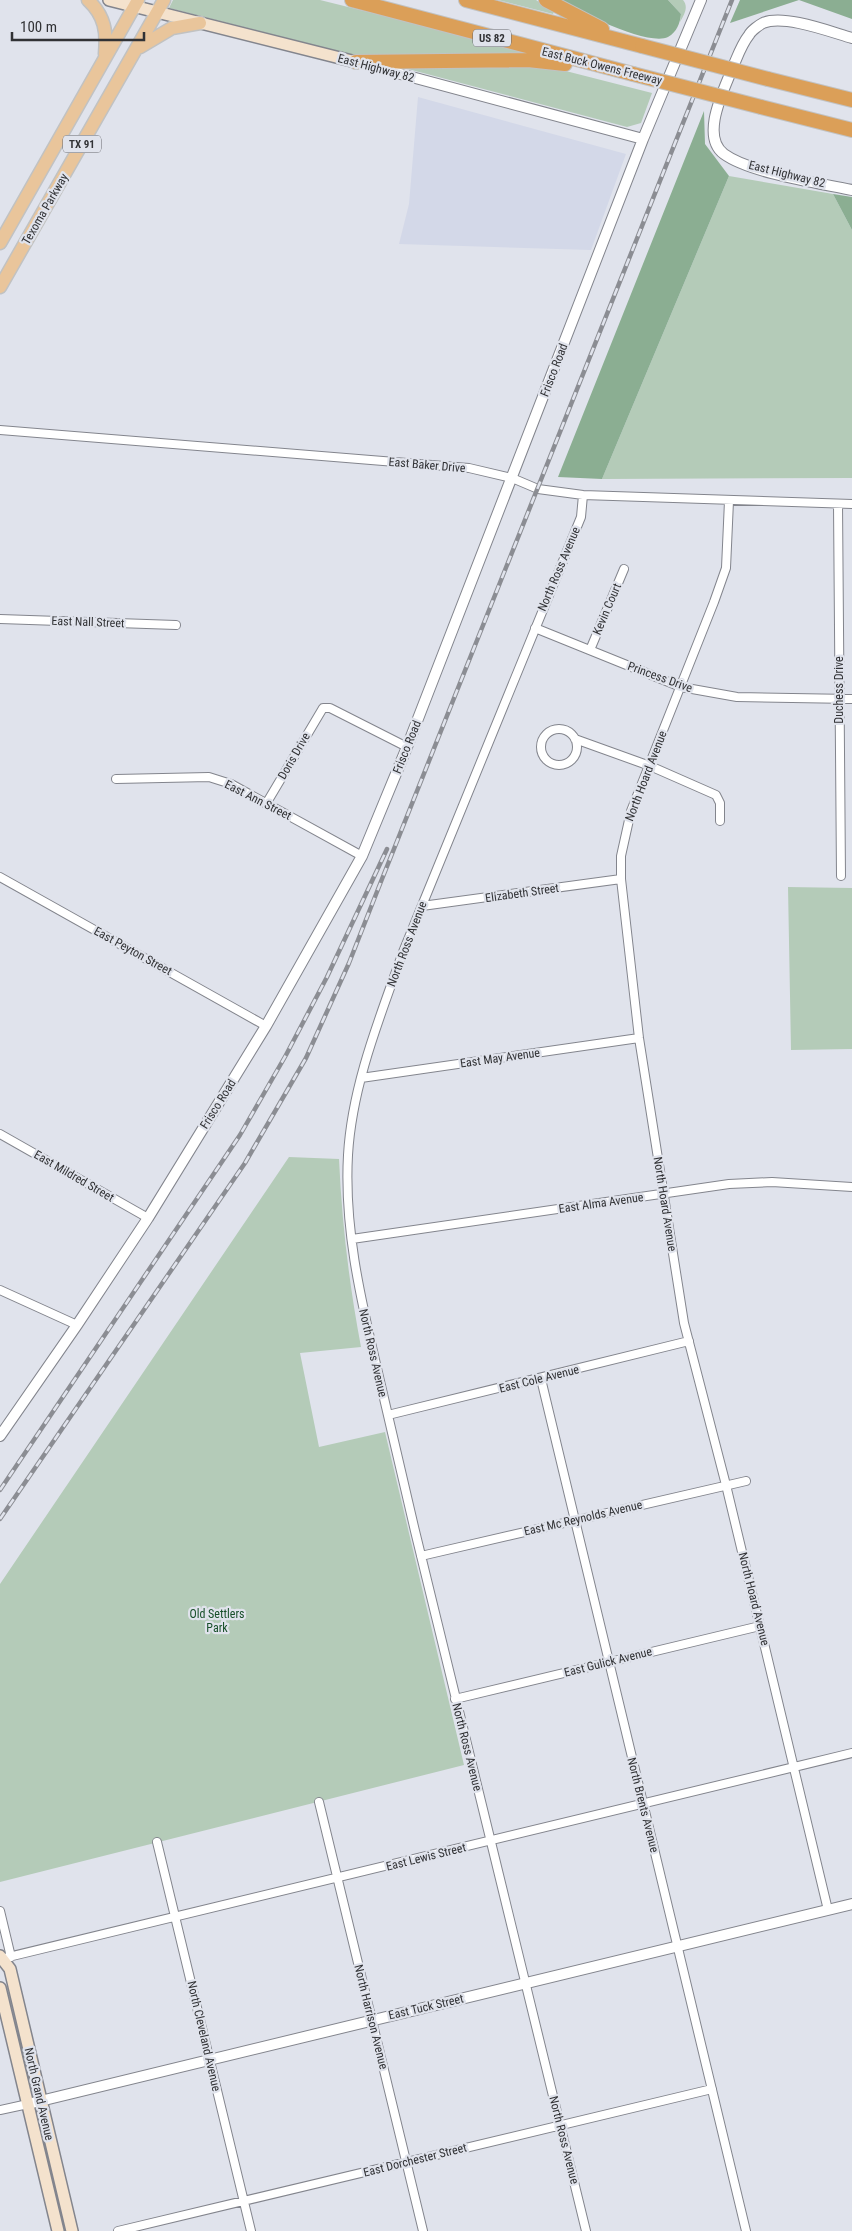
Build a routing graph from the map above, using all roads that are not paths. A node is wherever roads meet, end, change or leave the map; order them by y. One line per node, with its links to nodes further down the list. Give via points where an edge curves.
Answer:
1 (88, 0): 14 (main road, via 103,18)
2 (109, 0): 8 (main road, East Highway 82)
3 (164, 0): 9 (main road, Texoma Parkway / TX 91)
4 (352, 0): 16 (highway, East Buck Owens Freeway / US 82)
5 (466, 0): 12 (highway, US 82)
6 (546, 0): 12 (highway)
7 (701, 0): 19 (street, Frisco Road)
8 (137, 3): 9 (main road, East Highway 82); 14 (main road, Texoma Parkway / TX 91)
9 (157, 12): 10 (main road, East Highway 82); 13 (main road, Texoma Parkway / TX 91)
10 (200, 23): 13 (main road, via 172,28); 15 (main road, East Highway 82)
11 (852, 38): 20 (street, East Highway 82, via 788,21 763,23 749,33 741,47 717,106 714,128 723,154 739,162)
12 (636, 44): 17 (highway, US 82, bridge)
13 (136, 50): 22 (main road, Texoma Parkway / TX 91)
14 (105, 59): 21 (main road, Texoma Parkway / TX 91)
15 (356, 62): 16 (highway, via 528,60); 19 (street, East Highway 82)
16 (613, 70): 18 (highway, East Buck Owens Freeway / US 82, bridge)
17 (852, 100)
18 (852, 130)
19 (643, 139): 24 (street, Frisco Road)
20 (852, 190)
21 (0, 243)
22 (0, 287)
23 (0, 430): 24 (street, East Baker Drive, via 468,468)
24 (512, 478): 25 (street, East Baker Drive, via 538,489); 38 (street, Frisco Road)
25 (583, 495): 26 (street, East Baker Drive); 32 (street, North Ross Avenue, via 581,517)
26 (729, 501): 27 (street, East Baker Drive); 34 (street, North Hoard Avenue, via 726,568)
27 (838, 504): 28 (street, East Baker Drive); 35 (street, Duchess Drive)
28 (852, 504)
29 (624, 568): 33 (street, Kevin Court)
30 (0, 619): 31 (street, East Nall Street)
31 (176, 625)
32 (535, 628): 33 (street, Princess Drive); 47 (street, North Ross Avenue)
33 (590, 650): 34 (street, Princess Drive)
34 (681, 687): 35 (street, Princess Drive, via 737,698); 39 (street, North Hoard Avenue)
35 (840, 699): 36 (street, Princess Drive); 44 (street, Duchess Drive)
36 (852, 699)
37 (575, 739): 37 (street, via 577,751 570,761 558,765 551,763 543,754 541,743 551,730 562,729); 39 (street)
38 (407, 747): 41 (street, Doris Drive, via 330,708 323,708); 43 (street, Frisco Road)
39 (650, 766): 42 (street, via 716,795 720,804); 46 (street, North Hoard Avenue, via 631,810 621,856)
40 (116, 779): 41 (street, East Ann Street, via 209,777 230,784)
41 (266, 804): 43 (street, East Ann Street)
42 (720, 821)
43 (362, 856): 48 (street, Frisco Road)
44 (841, 876)
45 (0, 877): 48 (street, East Peyton Street)
46 (621, 879): 47 (street, Elizabeth Street); 49 (street, North Hoard Avenue)
47 (422, 906): 50 (street, North Ross Avenue, via 402,952)
48 (266, 1026): 54 (street, Frisco Road)
49 (639, 1038): 50 (street, East May Avenue); 53 (street, North Hoard Avenue)
50 (361, 1078): 55 (street, North Ross Avenue, via 348,1155)
51 (0, 1134): 54 (street, East Mildred Street)
52 (852, 1187): 53 (street, East Alma Avenue, via 772,1182 729,1184)
53 (664, 1194): 55 (street, East Alma Avenue); 58 (street, North Hoard Avenue)
54 (148, 1218): 57 (street, Frisco Road)
55 (352, 1239): 60 (street, North Ross Avenue, via 361,1302)
56 (0, 1290): 57 (street)
57 (77, 1325): 61 (street, Frisco Road)
58 (689, 1341): 59 (street, East Cole Avenue); 63 (street, North Hoard Avenue)
59 (541, 1379): 60 (street, East Cole Avenue); 64 (street, North Brents Avenue)
60 (388, 1415): 65 (street, North Ross Avenue)
61 (0, 1436)
62 (746, 1481): 63 (street, East Mc Reynolds Avenue)
63 (726, 1485): 64 (street, East Mc Reynolds Avenue); 66 (street, North Hoard Avenue)
64 (574, 1520): 65 (street, East Mc Reynolds Avenue); 67 (street, North Brents Avenue)
65 (421, 1556): 68 (street, North Ross Avenue)
66 (760, 1626): 67 (street, East Gulick Avenue); 70 (street, North Hoard Avenue)
67 (608, 1662): 68 (street, East Gulick Avenue); 72 (street, North Brents Avenue)
68 (455, 1699): 73 (street, North Ross Avenue)
69 (852, 1753): 70 (street, East Lewis Street)
70 (794, 1766): 72 (street, East Lewis Street); 77 (street, North Hoard Avenue)
71 (319, 1802): 75 (street, North Harrison Avenue)
72 (643, 1804): 73 (street, East Lewis Street); 80 (street, North Brents Avenue)
73 (492, 1841): 75 (street, East Lewis Street); 82 (street, North Ross Avenue)
74 (157, 1842): 79 (street, North Cleveland Avenue)
75 (337, 1878): 79 (street, East Lewis Street); 84 (street, North Harrison Avenue)
76 (852, 1904): 77 (street, East Tuck Street)
77 (828, 1910): 80 (street, East Tuck Street)
78 (0, 1911): 81 (street)
79 (176, 1917): 81 (street, East Lewis Street); 85 (street, North Cleveland Avenue)
80 (677, 1948): 82 (street, East Tuck Street); 86 (street, North Brents Avenue)
81 (2, 1959): 87 (main road, North Grand Avenue, via 10,1969)
82 (526, 1983): 84 (street, East Tuck Street); 90 (street, North Ross Avenue)
83 (0, 1988): 88 (main road, North Grand Avenue)
84 (372, 2020): 85 (street, East Tuck Street); 91 (street, North Harrison Avenue)
85 (209, 2059): 87 (street, East Tuck Street); 92 (street, North Cleveland Avenue)
86 (712, 2089): 90 (street, East Dorchester Street); 99 (street, North Brents Avenue)
87 (40, 2100): 88 (street, East Tuck Street); 94 (main road, North Grand Avenue)
88 (28, 2104): 89 (street, East Tuck Street); 93 (main road, North Grand Avenue)
89 (0, 2110)
90 (560, 2124): 91 (street, East Dorchester Street); 98 (street, North Ross Avenue)
91 (406, 2162): 92 (street, East Dorchester Street); 97 (street, North Harrison Avenue)
92 (243, 2201): 95 (street, East Dorchester Street); 96 (street, North Cleveland Avenue)
93 (58, 2231)
94 (72, 2231)
95 (118, 2231)
96 (251, 2231)
97 (423, 2231)
98 (586, 2231)
99 (746, 2231)

